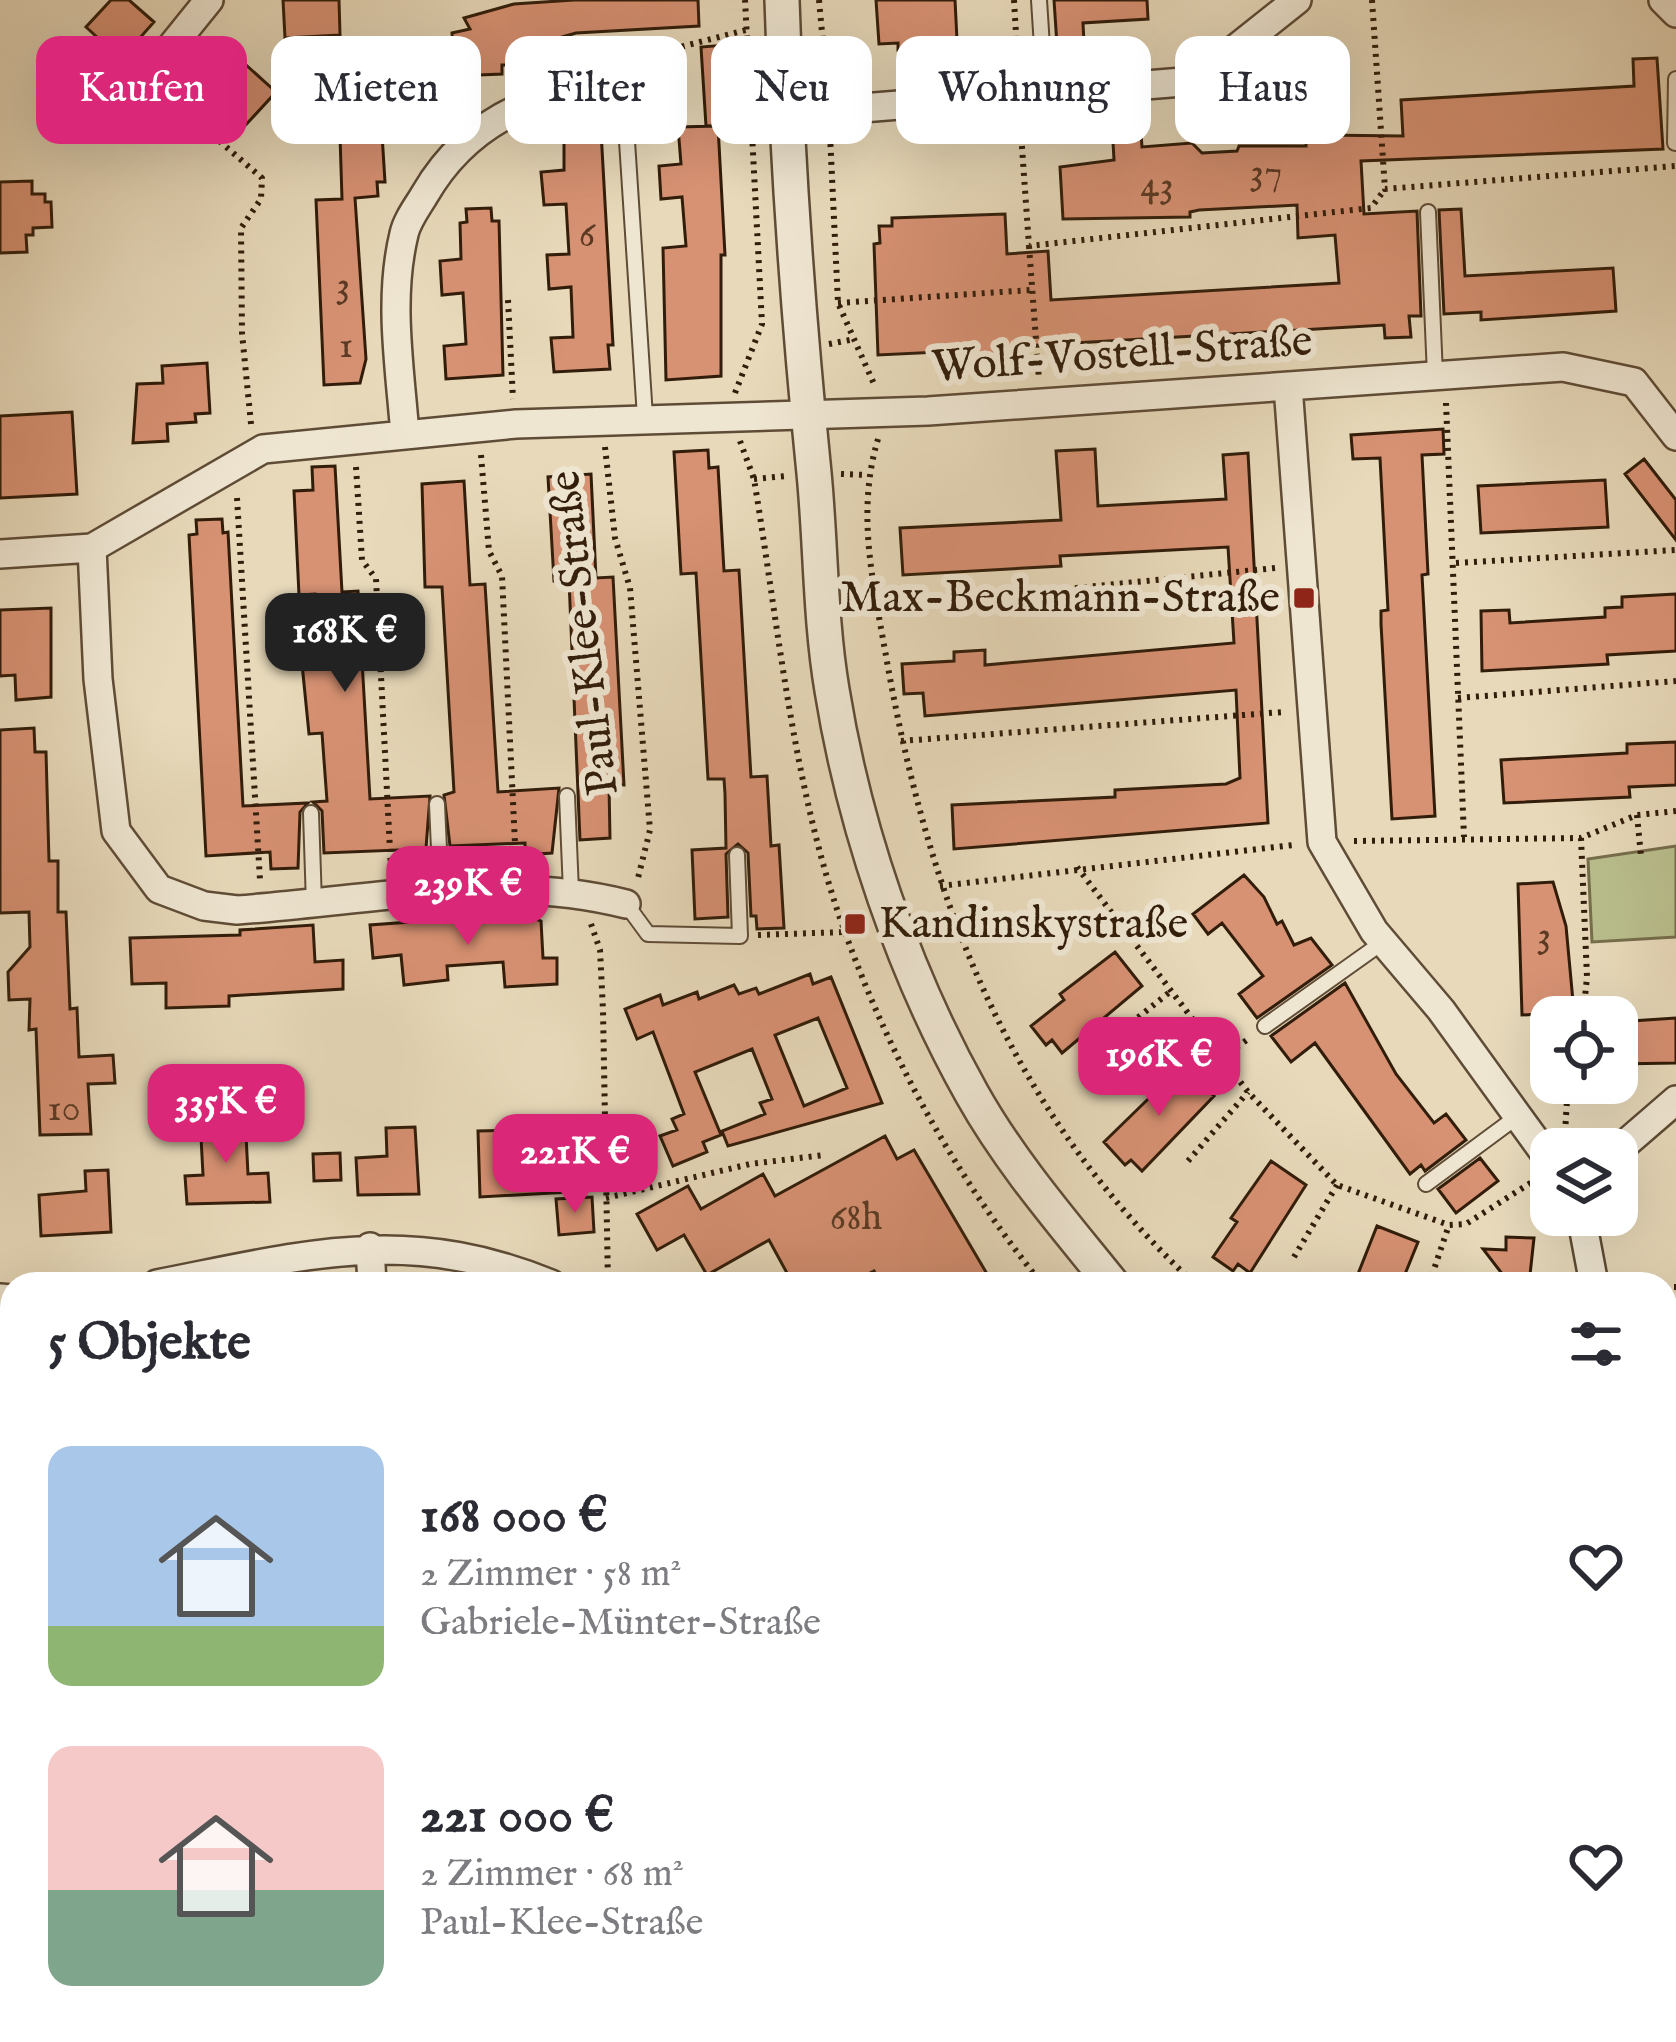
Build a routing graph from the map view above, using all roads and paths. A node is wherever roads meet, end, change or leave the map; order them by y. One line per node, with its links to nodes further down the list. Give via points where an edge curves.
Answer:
1 (208, 0): 12 (street)
2 (745, 0): 11 (path)
3 (819, 0): 13 (path)
4 (1014, 0): 14 (path)
5 (1040, 0): 15 (lane)
6 (1297, 0): 18 (street, via 1195,81)
7 (1372, 0): 27 (path)
8 (1663, 0): 10 (street)
9 (782, 13): 11 (path)
10 (1676, 13)
11 (745, 30): 16 (path); 37 (path, via 762,324 735,387)
12 (179, 36)
13 (822, 36)
14 (1019, 36)
15 (1035, 36)
16 (687, 44)
17 (1676, 80): 20 (lane)
18 (1151, 84)
19 (505, 115): 43 (street, via 473,133 435,176 404,230 395,301)
20 (1675, 143)
21 (223, 144): 46 (path, via 262,178 260,199 241,228 240,301 249,417)
22 (627, 144): 39 (lane)
23 (790, 144): 38 (street)
24 (831, 144): 32 (path)
25 (1028, 144): 29 (path)
26 (1676, 166): 27 (path)
27 (1385, 189): 29 (path, via 1371,208)
28 (1428, 212): 33 (lane)
29 (1029, 246): 30 (path)
30 (1031, 290): 32 (path); 35 (path)
31 (508, 300): 41 (path)
32 (838, 303): 36 (path, via 875,386)
33 (1439, 375): 34 (street, Wolf-Vostell-Straße); 44 (street, Wolf-Vostell-Straße, via 1563,367 1634,382); 51 (path)
34 (1288, 386): 35 (street, Wolf-Vostell-Straße); 52 (street)
35 (1042, 402): 36 (street, Wolf-Vostell-Straße)
36 (877, 413): 38 (street, Wolf-Vostell-Straße); 53 (path, via 865,521)
37 (736, 416): 38 (street, Paul-Klee-Straße); 39 (street, Paul-Klee-Straße); 77 (path, via 754,478 806,787)
38 (807, 416): 106 (street, via 831,689 888,900 972,1095)
39 (645, 418): 40 (street, Paul-Klee-Straße)
40 (602, 420): 41 (street, Paul-Klee-Straße); 75 (path, Paul-Klee-Straße, via 615,538 630,588 650,830)
41 (516, 424): 42 (street, Paul-Klee-Straße)
42 (478, 428): 43 (street, Paul-Klee-Straße); 69 (path, Paul-Klee-Straße, via 488,551 502,577)
43 (405, 435): 45 (street, Paul-Klee-Straße)
44 (1676, 436)
45 (355, 440): 46 (street, Paul-Klee-Straße); 73 (path, via 362,560 376,579)
46 (263, 449): 47 (street, Paul-Klee-Straße)
47 (230, 465): 48 (street, Paul-Klee-Straße); 76 (path)
48 (92, 548): 50 (street, Paul-Klee-Straße); 76 (street, via 116,831 159,889 204,906)
49 (1676, 550): 51 (path)
50 (0, 554)
51 (1456, 563): 55 (path)
52 (1302, 567): 53 (path); 56 (street)
53 (878, 608): 57 (path)
54 (1676, 681): 55 (path)
55 (1458, 698): 63 (path)
56 (1310, 710): 57 (path); 65 (street)
57 (901, 741): 70 (path)
58 (567, 796): 71 (lane)
59 (437, 804): 72 (lane)
60 (1676, 811): 62 (path)
61 (311, 813): 74 (lane)
62 (1637, 814): 64 (path); 67 (path)
63 (1464, 837): 64 (path); 65 (path)
64 (1581, 838): 82 (path)
65 (1322, 842): 68 (path); 79 (street)
66 (737, 855): 78 (lane)
67 (1641, 856)
68 (1077, 867): 70 (path); 81 (path)
69 (517, 872)
70 (940, 886): 107 (path, via 1044,1106 1129,1222)
71 (571, 892): 72 (street); 75 (street)
72 (440, 894): 73 (street)
73 (393, 898): 74 (street)
74 (314, 904): 76 (street)
75 (626, 904): 78 (lane, via 648,934)
76 (262, 908)
77 (844, 932): 78 (path); 105 (path, via 928,1121)
78 (740, 936)
79 (1383, 941): 83 (lane); 88 (street)
80 (600, 950): 96 (path)
81 (1171, 992): 84 (path); 85 (path)
82 (1585, 996)
83 (1265, 1026): 85 (path)
84 (1111, 1040)
85 (1222, 1058): 86 (path)
86 (1247, 1092): 92 (path); 95 (path)
87 (1676, 1100): 90 (street)
88 (1518, 1116): 89 (street); 94 (lane)
89 (1530, 1133)
90 (1638, 1133)
91 (824, 1155): 96 (path)
92 (1188, 1161)
93 (1530, 1177): 97 (path, via 1466,1224)
94 (1426, 1184)
95 (1337, 1185): 97 (path); 100 (path)
96 (606, 1198): 104 (path)
97 (1449, 1225): 108 (path)
98 (1585, 1236): 109 (street)
99 (370, 1247): 101 (street); 102 (street); 103 (street, via 435,1250)
100 (1294, 1258)
101 (226, 1272)
102 (371, 1272)
103 (522, 1272)
104 (608, 1272)
105 (1033, 1272)
106 (1103, 1272)
107 (1182, 1272)
108 (1433, 1272)
109 (1592, 1272)

